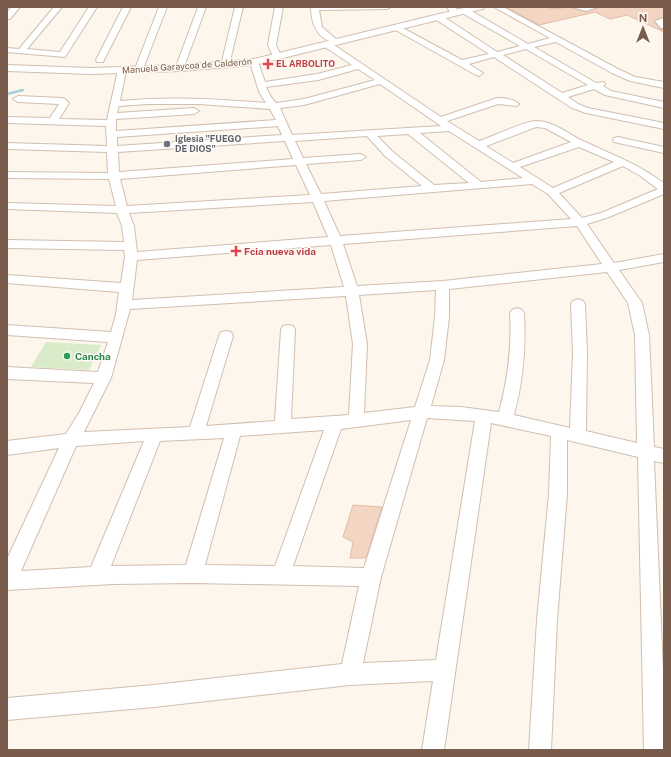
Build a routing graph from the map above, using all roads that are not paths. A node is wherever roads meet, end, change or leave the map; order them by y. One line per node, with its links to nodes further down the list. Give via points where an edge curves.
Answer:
1 (58, 7): 23 (street)
2 (93, 7): 23 (street, via 62,55)
3 (127, 7): 26 (street)
4 (163, 7): 32 (street)
5 (202, 7): 30 (street)
6 (239, 7): 27 (street)
7 (279, 7): 24 (street, via 272,45)
8 (480, 7): 14 (street, Manuela Garaycoa de Calderón)
9 (498, 7): 19 (street)
10 (576, 7): 11 (street)
11 (594, 7)
12 (315, 8): 15 (street); 20 (street, via 317,27)
13 (452, 8): 14 (street, Manuela Garaycoa de Calderón); 15 (street, Manuela Garaycoa de Calderón)
14 (465, 9): 16 (street, Manuela Garaycoa de Calderón); 21 (street)
15 (391, 17): 16 (street, Manuela Garaycoa de Calderón); 20 (street, Manuela Garaycoa de Calderón); 31 (street)
16 (438, 17): 25 (street)
17 (664, 20): 18 (street, via 660,22)
18 (664, 26)
19 (557, 39): 21 (street); 37 (street)
20 (330, 43): 24 (street, Manuela Garaycoa de Calderón); 28 (street, Manuela Garaycoa de Calderón); 34 (street)
21 (527, 47): 25 (street); 40 (street)
22 (7, 50): 23 (street)
23 (21, 51)
24 (276, 54): 27 (street, Manuela Garaycoa de Calderón)
25 (496, 55): 31 (street); 42 (street)
26 (100, 60)
27 (226, 62): 30 (street, Manuela Garaycoa de Calderón)
28 (254, 62): 35 (street, Manuela Garaycoa de Calderón); 41 (street)
29 (7, 63): 32 (street, Manuela Garaycoa de Calderón, via 93,67)
30 (181, 64): 32 (street, Manuela Garaycoa de Calderón)
31 (462, 64): 36 (street)
32 (140, 66)
33 (7, 68): 35 (street, Manuela Garaycoa de Calderón)
34 (361, 68): 38 (street); 41 (street, via 318,77)
35 (122, 70): 47 (street)
36 (479, 73)
37 (625, 76): 39 (street); 40 (street)
38 (380, 80): 41 (street, via 318,98); 49 (street)
39 (664, 85)
40 (595, 86): 42 (street); 45 (street, via 621,96)
41 (267, 96): 47 (street, via 198,101 148,101); 51 (street)
42 (559, 97): 52 (street, via 586,110)
43 (18, 99): 50 (street, via 62,101 64,103)
44 (514, 104): 49 (street, via 497,101)
45 (664, 105)
46 (194, 111): 47 (street)
47 (114, 112): 50 (street); 51 (street); 61 (street)
48 (7, 120): 50 (street)
49 (440, 120): 53 (street)
50 (53, 121)
51 (281, 123): 56 (street)
52 (664, 126)
53 (451, 128): 54 (street); 59 (street)
54 (411, 130): 55 (street); 70 (street)
55 (369, 133): 56 (street); 71 (street, via 389,154)
56 (288, 138): 61 (street); 65 (street)
57 (618, 140): 62 (street)
58 (579, 143): 59 (street, via 547,125 539,124); 64 (street); 66 (street)
59 (478, 145): 66 (street)
60 (7, 146): 61 (street)
61 (112, 149): 68 (street)
62 (664, 150)
63 (361, 157): 65 (street)
64 (623, 162): 72 (street); 73 (street)
65 (300, 163): 68 (street); 74 (street)
66 (511, 167): 69 (street)
67 (7, 175): 68 (street)
68 (114, 176): 76 (street)
69 (533, 181): 70 (street); 73 (street)
70 (480, 186): 71 (street)
71 (432, 189): 74 (street)
72 (664, 189): 77 (street, via 605,215)
73 (552, 192): 77 (street)
74 (316, 198): 76 (street); 78 (street)
75 (7, 206): 76 (street)
76 (122, 210): 80 (street, via 128,226)
77 (580, 222): 78 (street); 82 (street)
78 (336, 241): 80 (street, via 181,251); 86 (street)
79 (7, 244): 80 (street)
80 (131, 251): 85 (street)
81 (664, 258): 82 (street)
82 (612, 267): 84 (street); 108 (street, via 635,303 640,318)
83 (7, 279): 85 (street)
84 (443, 285): 86 (street); 96 (street, via 437,360)
85 (126, 288): 88 (street)
86 (351, 290): 88 (street); 99 (street, via 359,332 360,370)
87 (578, 304): 105 (street, via 580,352)
88 (124, 305): 93 (street)
89 (517, 313): 98 (street, via 519,333 514,389)
90 (7, 330): 93 (street)
91 (288, 330): 101 (street)
92 (226, 336): 103 (street)
93 (116, 337): 95 (street)
94 (7, 373): 95 (street)
95 (104, 378): 106 (street)
96 (422, 412): 97 (street); 99 (street); 113 (street)
97 (484, 416): 98 (street); 116 (street)
98 (505, 419): 105 (street)
99 (356, 421): 100 (street)
100 (335, 422): 101 (street); 111 (street)
101 (283, 426): 102 (street)
102 (234, 430): 103 (street); 110 (street)
103 (196, 433): 104 (street)
104 (155, 434): 106 (street); 112 (street)
105 (569, 434): 108 (street); 120 (street, via 558,494 547,620)
106 (71, 440): 107 (street); 114 (street)
107 (7, 448)
108 (645, 450): 109 (street); 115 (street)
109 (664, 456)
110 (193, 574): 111 (street); 112 (street)
111 (281, 575): 113 (street)
112 (97, 576): 114 (street)
113 (371, 577): 117 (street)
114 (7, 581)
115 (658, 645): 121 (street)
116 (444, 670): 117 (street); 119 (street)
117 (350, 674): 118 (street)
118 (7, 709)
119 (433, 750)
120 (540, 750)
121 (655, 750)

